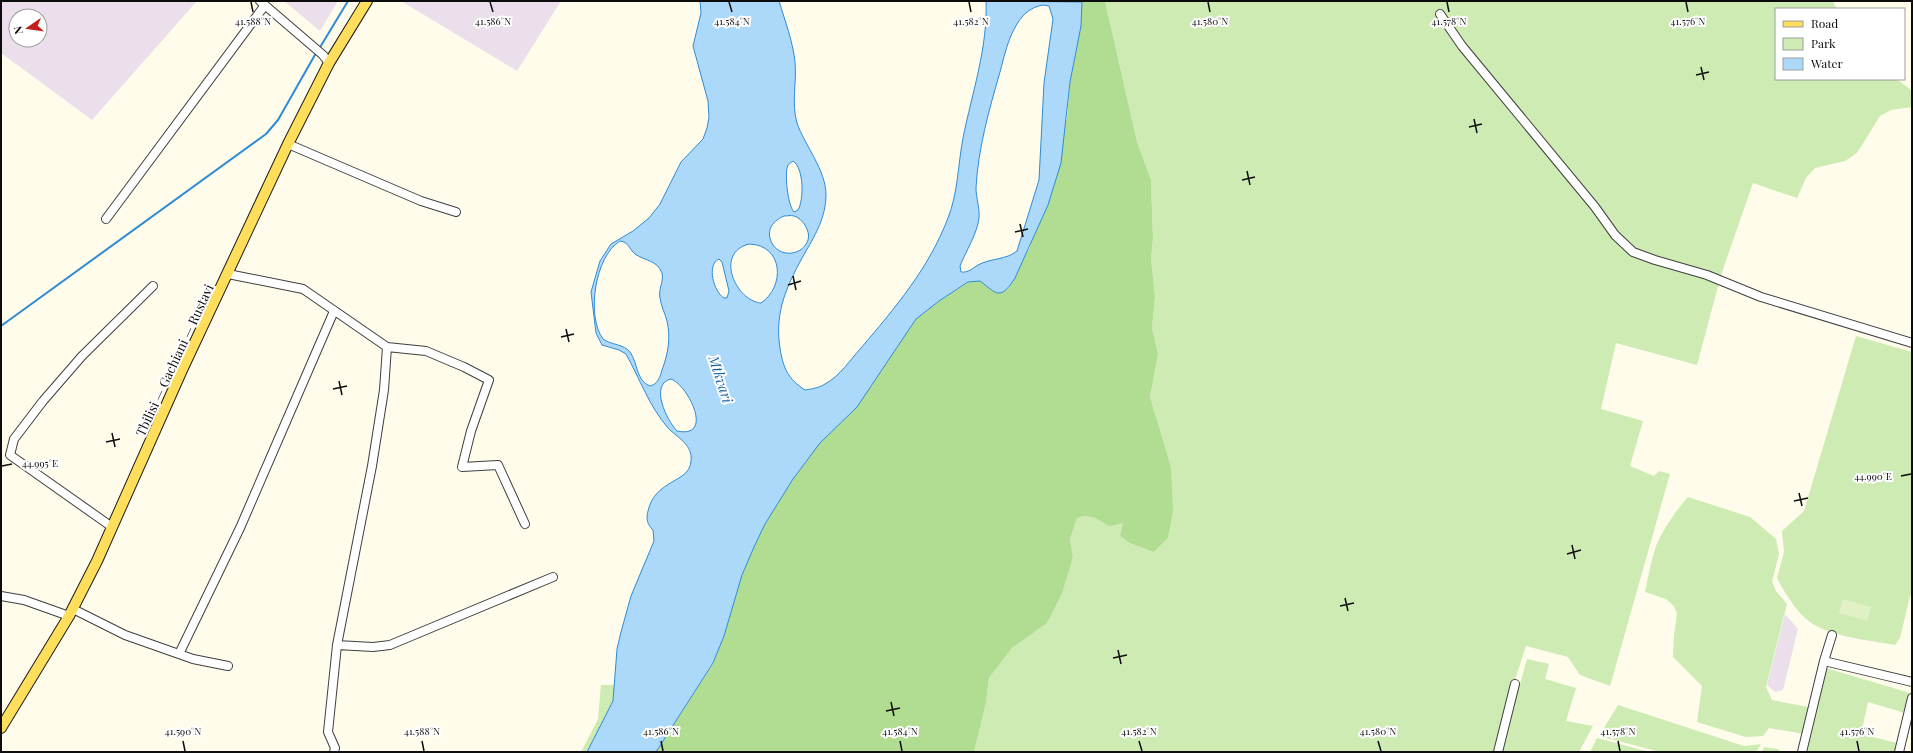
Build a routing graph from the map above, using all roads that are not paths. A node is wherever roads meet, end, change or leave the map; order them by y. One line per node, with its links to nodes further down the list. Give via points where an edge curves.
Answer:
1 (366, 1): 4 (main road, Tbilisi — Gachiani — Rustavi)
2 (263, 3): 4 (street); 7 (street)
3 (1440, 14): 11 (street, via 1462,46 1595,207 1615,235 1633,252 1707,275 1761,296)
4 (326, 59): 5 (main road, Tbilisi — Gachiani — Rustavi)
5 (288, 144): 6 (street, via 421,201); 8 (main road, Tbilisi — Gachiani — Rustavi)
6 (456, 212)
7 (106, 219)
8 (228, 274): 10 (street, via 303,289); 14 (main road, Tbilisi — Gachiani — Rustavi)
9 (153, 286): 14 (street, via 82,356 43,401 14,439 10,454)
10 (334, 311): 12 (street); 20 (street, via 240,528)
11 (1912, 343)
12 (387, 347): 13 (street, via 426,351 489,380 471,430 462,467 498,465); 19 (street, via 384,390 373,458)
13 (525, 524)
14 (112, 527): 17 (main road, Tbilisi — Gachiani — Rustavi)
15 (553, 577): 19 (street, via 390,645)
16 (1, 596): 17 (street)
17 (71, 612): 20 (street); 26 (main road, Tbilisi — Gachiani — Rustavi)
18 (1832, 635): 21 (street)
19 (337, 645): 27 (street, via 328,732 335,748)
20 (179, 654): 22 (street)
21 (1824, 661): 23 (street); 29 (street)
22 (228, 666)
23 (1912, 682)
24 (1515, 684): 28 (street)
25 (1912, 698): 30 (street)
26 (1, 728)
27 (334, 752)
28 (1498, 752)
29 (1802, 752)
30 (1899, 752)

